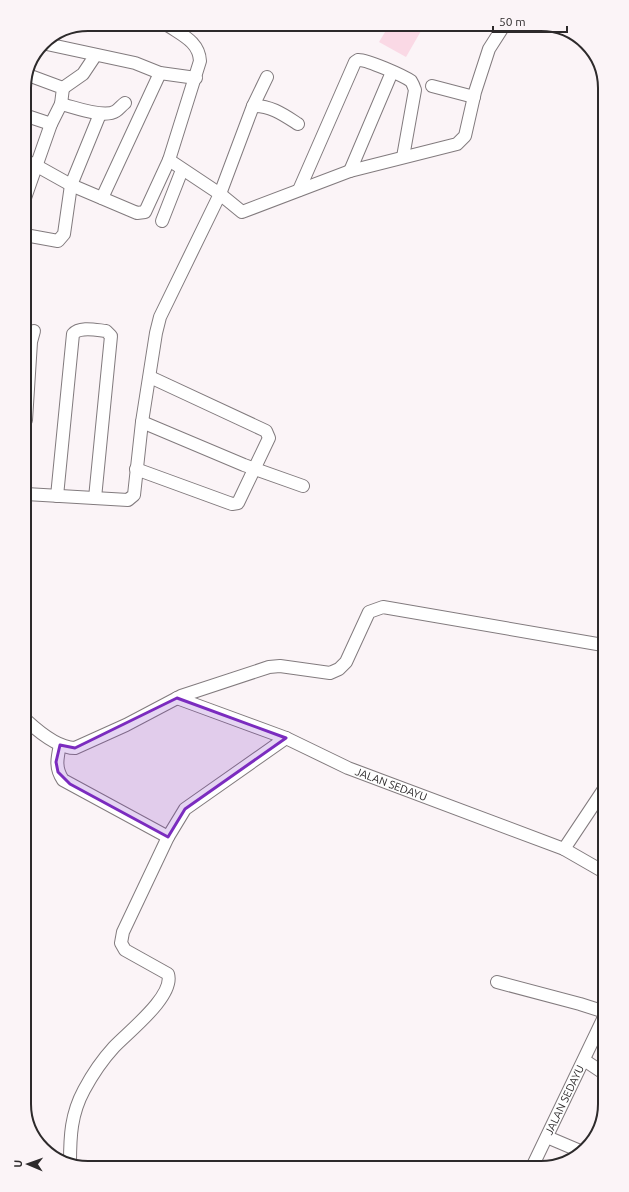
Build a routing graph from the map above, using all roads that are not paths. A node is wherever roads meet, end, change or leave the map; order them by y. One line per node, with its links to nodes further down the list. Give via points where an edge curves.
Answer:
1 (176, 31): 9 (street, via 196,45 200,53)
2 (501, 31): 12 (street, via 489,49)
3 (50, 45): 4 (street)
4 (95, 56): 6 (street, via 135,63); 11 (street, via 83,74)
5 (392, 72): 20 (street, via 410,80 415,90); 25 (street); 28 (street, via 362,60 355,62)
6 (160, 73): 9 (street); 30 (street)
7 (32, 77): 11 (street)
8 (267, 77): 15 (street)
9 (196, 78): 21 (street)
10 (432, 86): 12 (street)
11 (63, 88): 14 (street)
12 (474, 97): 20 (street, via 465,136 457,144)
13 (125, 103): 16 (street, via 116,111)
14 (61, 104): 16 (street); 18 (street)
15 (253, 106): 19 (street, via 278,111); 29 (street)
16 (100, 114): 27 (street)
17 (31, 117): 18 (street)
18 (51, 124): 23 (street)
19 (298, 124)
20 (403, 157): 25 (street)
21 (169, 160): 24 (street); 30 (street, via 145,212 137,214)
22 (31, 163): 23 (street)
23 (37, 166): 26 (street); 27 (street)
24 (182, 170): 29 (street); 31 (street)
25 (350, 171): 28 (street)
26 (31, 182)
27 (71, 185): 30 (street); 32 (street, via 64,234 61,238 58,241)
28 (299, 190): 29 (street, via 242,212)
29 (220, 194): 35 (street, via 160,317)
30 (102, 198)
31 (162, 221)
32 (31, 235)
33 (34, 331): 34 (street)
34 (31, 364)
35 (150, 377): 36 (street); 37 (street, via 266,431 269,438)
36 (142, 422): 37 (street); 38 (street)
37 (255, 468): 38 (street, via 241,499 238,503 232,504); 39 (street)
38 (136, 469): 42 (street, via 134,495 131,498)
39 (303, 486)
40 (31, 494): 41 (street)
41 (57, 496): 42 (street); 42 (street, via 73,334 79,329 100,330 111,336)
42 (95, 498)
43 (598, 645): 44 (street, via 383,607 369,612 346,662 330,673 275,666)
44 (177, 698): 46 (street, JALAN SEDAYU); 47 (street, via 89,743 75,748)
45 (31, 724): 47 (street)
46 (286, 738): 49 (street, via 185,809); 50 (street, JALAN SEDAYU, via 348,768)
47 (60, 745): 49 (street, via 56,762 63,780)
48 (598, 798): 50 (street)
49 (168, 837): 59 (street, via 121,939 125,950 168,974 168,987 160,1001 113,1048 84,1090 72,1122)
50 (564, 849): 51 (street, JALAN SEDAYU)
51 (598, 869)
52 (497, 982): 53 (street)
53 (598, 1010)
54 (598, 1030): 55 (street, JALAN SEDAYU)
55 (584, 1060): 56 (street); 57 (street, JALAN SEDAYU)
56 (598, 1069)
57 (547, 1137): 58 (street); 60 (street, JALAN SEDAYU)
58 (576, 1149)
59 (70, 1158)
60 (535, 1161)

